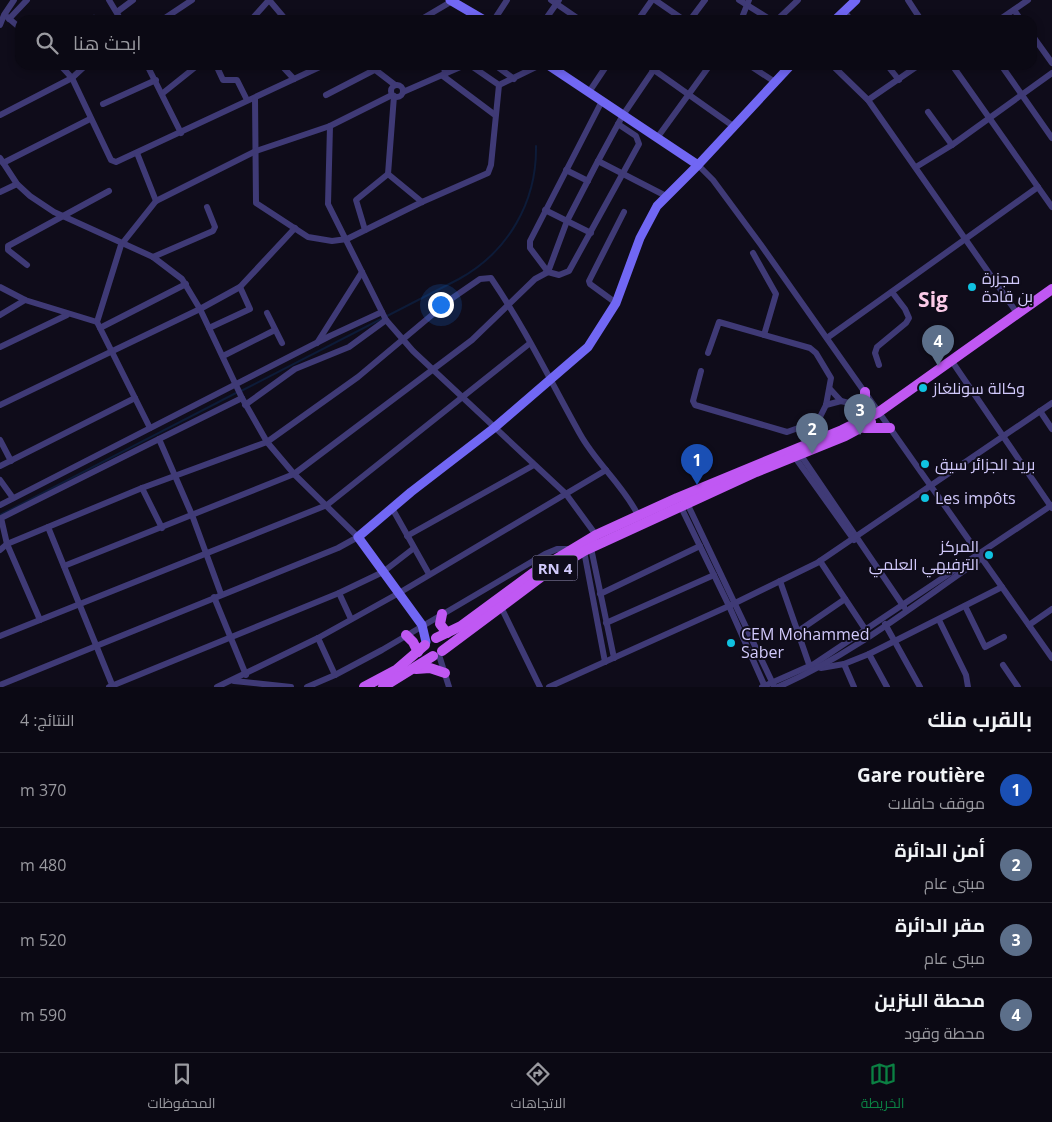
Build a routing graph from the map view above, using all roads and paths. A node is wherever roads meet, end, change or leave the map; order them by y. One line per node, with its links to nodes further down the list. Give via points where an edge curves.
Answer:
1 (14, 0): 23 (street)
2 (27, 0): 23 (street)
3 (109, 0): 21 (street)
4 (133, 0): 21 (street)
5 (192, 0): 25 (street)
6 (507, 0): 30 (street)
7 (654, 0): 33 (street); 34 (street)
8 (705, 0): 35 (street)
9 (739, 0): 18 (street)
10 (794, 0): 19 (street)
11 (798, 0): 19 (street)
12 (856, 0): 22 (street)
13 (908, 0): 41 (street)
14 (1028, 0): 20 (street)
15 (269, 1): 26 (street); 27 (street)
16 (452, 1): 28 (street); 29 (street)
17 (555, 1): 31 (street); 32 (street)
18 (748, 2): 36 (street); 37 (street)
19 (790, 8): 38 (street)
20 (1014, 10): 42 (street); 43 (street)
21 (117, 12): 24 (street)
22 (844, 12): 39 (street); 40 (street)
23 (4, 15): 44 (street); 45 (street)
24 (118, 15)
25 (170, 15)
26 (256, 15)
27 (282, 15)
28 (431, 15)
29 (471, 15)
30 (497, 15)
31 (547, 15)
32 (573, 15)
33 (642, 15)
34 (676, 15)
35 (694, 15)
36 (744, 15)
37 (765, 15)
38 (782, 15)
39 (841, 15)
40 (847, 15)
41 (918, 15)
42 (1006, 15)
43 (1018, 15)
44 (15, 24)
45 (0, 25)
46 (1037, 42): 47 (street)
47 (1052, 63)
48 (65, 70): 76 (street)
49 (81, 70): 76 (street)
50 (150, 70): 79 (street)
51 (192, 70): 86 (street)
52 (218, 70): 92 (street, via 222,80 237,80)
53 (286, 70): 77 (street)
54 (313, 70): 77 (street)
55 (373, 70): 89 (street)
56 (376, 70): 82 (street)
57 (444, 70): 75 (street)
58 (454, 70): 75 (street)
59 (477, 70): 83 (street)
60 (502, 70): 78 (street)
61 (531, 70): 78 (street)
62 (556, 70): 85 (street)
63 (604, 70): 85 (street)
64 (654, 70): 99 (street)
65 (658, 70): 87 (street)
66 (706, 70): 87 (street)
67 (757, 70): 81 (street)
68 (786, 70): 81 (street)
69 (837, 70): 93 (street)
70 (891, 70): 80 (street)
71 (912, 70): 80 (street)
72 (956, 70): 100 (street)
73 (1005, 70): 88 (street)
74 (1052, 73): 88 (street)
75 (444, 75): 84 (street); 98 (street)
76 (72, 78): 97 (street); 101 (street)
77 (294, 79): 91 (street)
78 (514, 79): 83 (street)
79 (156, 80): 86 (street); 95 (street)
80 (899, 80): 93 (street)
81 (775, 82): 104 (street)
82 (395, 85): 84 (street, via 400,86); 90 (street, via 391,89)
83 (498, 85): 98 (street)
84 (403, 92): 90 (street, via 400,96)
85 (589, 92): 94 (street)
86 (163, 93): 105 (street)
87 (689, 94): 104 (street); 106 (street)
88 (1022, 94): 100 (street); 107 (street)
89 (326, 95)
90 (393, 95): 103 (street); 117 (street)
91 (255, 98): 92 (street); 109 (street)
92 (247, 100): 105 (street)
93 (868, 100): 114 (street)
94 (602, 101): 99 (street); 115 (street)
95 (103, 104)
96 (928, 112): 108 (street)
97 (0, 115)
98 (496, 115): 125 (street, via 492,165 488,173)
99 (623, 115): 102 (street); 106 (street)
100 (991, 118): 108 (street); 120 (street)
101 (90, 119): 110 (street, via 113,162); 111 (street)
102 (618, 124): 112 (street); 116 (street, via 639,141)
103 (330, 126): 109 (street); 135 (street, via 326,198)
104 (733, 126): 113 (street)
105 (181, 132): 110 (street)
106 (657, 138): 113 (street)
107 (1052, 138)
108 (952, 145): 114 (street)
109 (256, 151): 124 (street); 132 (street, via 256,203)
110 (137, 153): 124 (street)
111 (1, 160): 119 (street)
112 (598, 160): 116 (street); 118 (street)
113 (698, 165): 123 (street); 162 (street)
114 (916, 167): 136 (street)
115 (566, 170): 118 (street); 128 (street)
116 (623, 172): 123 (street); 134 (street)
117 (388, 174): 125 (street); 133 (street, via 356,200)
118 (588, 181): 131 (street)
119 (17, 184): 122 (street); 130 (street)
120 (1038, 187): 127 (street); 136 (street)
121 (108, 191): 130 (street)
122 (0, 192)
123 (666, 196): 149 (street, via 640,238)
124 (156, 202): 137 (street)
125 (422, 202): 133 (street)
126 (207, 207): 139 (street, via 215,226 213,231)
127 (1052, 207)
128 (545, 210): 131 (street); 142 (street, via 530,244)
129 (624, 212): 149 (street, via 589,281)
130 (61, 215): 137 (street); 140 (street, via 7,248)
131 (567, 221): 134 (street); 142 (street)
132 (295, 228): 135 (street, via 313,239); 145 (street)
133 (365, 230): 135 (street)
134 (591, 234): 142 (street, via 569,271 559,275)
135 (347, 239): 141 (street)
136 (965, 239): 147 (street); 154 (street)
137 (121, 245): 139 (street); 158 (street)
138 (753, 253): 161 (street, via 776,294)
139 (153, 257): 143 (street)
140 (27, 265)
141 (362, 272): 152 (street); 165 (street)
142 (548, 272): 150 (street, via 535,279)
143 (186, 284): 151 (street); 158 (street)
144 (0, 287): 148 (street)
145 (240, 287): 151 (street); 159 (street, via 250,309)
146 (1052, 289): 154 (main road, RN 4)
147 (892, 292): 162 (street); 172 (street, via 909,318 877,347 875,353)
148 (26, 300): 155 (street); 156 (street)
149 (616, 303): 175 (street, via 588,347)
150 (508, 304): 163 (street, via 491,278 480,279); 166 (street); 173 (street, via 472,340)
151 (200, 309): 159 (street); 168 (street)
152 (382, 312): 157 (street); 165 (street)
153 (267, 313): 160 (street)
154 (1017, 313): 171 (main road, RN 4)
155 (0, 314)
156 (67, 315): 158 (street); 167 (street)
157 (386, 320): 163 (street); 185 (street, via 349,347 294,369)
158 (98, 325): 168 (street)
159 (209, 328): 170 (street)
160 (275, 330): 164 (street); 170 (street)
161 (764, 335): 169 (street, via 719,322); 177 (street, via 815,352 831,378)
162 (827, 338): 178 (street)
163 (401, 339): 173 (street); 198 (street, via 358,377)
164 (282, 343)
165 (316, 344): 176 (street)
166 (529, 344): 175 (street); 181 (street)
167 (0, 347)
168 (111, 352): 179 (street); 184 (street)
169 (708, 353)
170 (223, 356): 176 (street)
171 (951, 360): 189 (main road, RN 4); 195 (street)
172 (879, 365)
173 (433, 371): 181 (street); 204 (street)
174 (701, 372): 186 (street, via 693,401 695,405 787,432 818,421)
175 (551, 378): 192 (street); 203 (street, via 581,436)
176 (236, 385): 180 (street); 191 (street)
177 (830, 389): 182 (street); 186 (street)
178 (865, 392): 187 (main road); 189 (street)
179 (134, 398): 191 (street); 200 (street)
180 (242, 398): 185 (street); 196 (street)
181 (462, 398): 192 (street); 213 (street)
182 (841, 401): 186 (street); 187 (street)
183 (1052, 403): 188 (street)
184 (0, 405)
185 (246, 405): 198 (street)
186 (826, 405)
187 (865, 407): 190 (main road)
188 (1040, 411): 194 (street); 195 (street)
189 (879, 412): 190 (main road, RN 4); 193 (street)
190 (860, 425): 193 (main road); 199 (main road, RN 4); 211 (main road, RN 4)
191 (150, 428): 210 (street)
192 (494, 428): 201 (street); 215 (street)
193 (890, 428): 207 (street)
194 (1052, 429)
195 (1003, 436): 207 (street); 214 (street)
196 (159, 439): 205 (street); 224 (street, via 2,517)
197 (0, 440): 200 (street)
198 (267, 442): 204 (street); 205 (street)
199 (797, 455): 211 (main road, RN 4); 223 (street)
200 (10, 461): 202 (street)
201 (534, 465): 209 (street); 221 (street)
202 (0, 466)
203 (606, 470): 209 (street); 217 (street)
204 (294, 474): 213 (street); 216 (street)
205 (174, 475): 208 (street); 216 (street)
206 (0, 480): 210 (street)
207 (931, 486): 223 (street); 231 (street)
208 (142, 488): 218 (street); 219 (street)
209 (566, 494): 220 (street); 235 (street)
210 (13, 498): 212 (street)
211 (682, 501): 217 (main road, RN 4); 225 (street); 229 (main road, RN 4); 244 (street)
212 (0, 504)
213 (327, 505): 222 (street); 230 (street)
214 (1052, 506): 231 (street)
215 (392, 508): 221 (street); 222 (street)
216 (192, 515): 219 (street); 230 (street)
217 (638, 515): 220 (main road, RN 4)
218 (48, 527): 224 (street); 233 (street)
219 (162, 528): 233 (street)
220 (596, 535): 227 (main road, RN 4)
221 (407, 536): 226 (street)
222 (358, 537): 234 (street); 242 (street, via 338,548)
223 (855, 539): 232 (street); 248 (street)
224 (7, 544): 228 (street); 254 (street)
225 (700, 546): 236 (street); 241 (street)
226 (414, 548): 234 (street); 235 (street)
227 (572, 549): 252 (street, via 557,549 544,554); 262 (main road, RN 4)
228 (0, 550)
229 (588, 550): 241 (street); 247 (main road, RN 4, via 541,577); 251 (street)
230 (206, 554): 242 (street); 245 (street)
231 (980, 554): 238 (street); 248 (street)
232 (820, 561): 237 (street); 243 (street)
233 (64, 566): 245 (street)
234 (383, 572): 239 (street); 240 (street)
235 (429, 574): 240 (street)
236 (714, 575): 244 (street); 256 (street)
237 (780, 581): 244 (street); 261 (street)
238 (1002, 587): 246 (street); 258 (street)
239 (339, 593): 253 (street); 266 (street)
240 (399, 593): 253 (street); 259 (street)
241 (600, 594): 250 (street)
242 (218, 595): 266 (street); 270 (street)
243 (845, 599): 260 (street); 261 (street)
244 (732, 604): 273 (street); 287 (street); 296 (street)
245 (80, 605): 254 (street); 270 (street)
246 (965, 606): 255 (street); 265 (street, via 984,647)
247 (502, 607): 271 (main road, RN 4); 294 (street)
248 (904, 608): 257 (street); 260 (street)
249 (1052, 609): 258 (street)
250 (604, 610): 251 (street); 256 (street)
251 (596, 612): 275 (street)
252 (442, 614): 259 (street); 262 (main road, via 440,624)
253 (351, 619): 267 (street)
254 (40, 620): 264 (street)
255 (939, 620): 268 (street); 300 (street, via 963,668)
256 (606, 623): 273 (street)
257 (885, 624): 268 (street); 278 (street)
258 (1030, 625): 274 (street)
259 (423, 626): 263 (street); 269 (street)
260 (865, 629): 280 (street)
261 (797, 632): 280 (street)
262 (447, 633): 269 (main road, RN 4)
263 (406, 635): 269 (main road, via 413,642); 283 (street)
264 (0, 636)
265 (1004, 637)
266 (232, 638): 282 (street); 286 (street)
267 (318, 638): 282 (street); 283 (street)
268 (894, 642): 272 (street); 299 (street)
269 (428, 643): 271 (main road, via 426,652); 271 (main road, via 442,643); 291 (main road, RN 4, via 396,670)
270 (98, 645): 285 (street); 286 (street)
271 (438, 654): 279 (main road, RN 4); 281 (street)
272 (869, 654): 276 (street); 298 (street)
273 (614, 658): 275 (street)
274 (1052, 658)
275 (605, 662): 295 (street)
276 (844, 664): 278 (street); 297 (street)
277 (1002, 664): 301 (street)
278 (819, 668): 280 (street)
279 (415, 669): 281 (main road, via 430,668); 292 (main road, RN 4)
280 (810, 669): 287 (street)
281 (445, 673): 293 (street)
282 (246, 675): 284 (street)
283 (335, 675): 290 (street)
284 (232, 681): 288 (street); 289 (street)
285 (0, 685)
286 (111, 686)
287 (775, 686): 296 (street)
288 (217, 687)
289 (291, 687)
290 (307, 687)
291 (364, 687)
292 (383, 687)
293 (450, 687)
294 (540, 687)
295 (549, 687)
296 (764, 687)
297 (854, 687)
298 (887, 687)
299 (920, 687)
300 (968, 687)
301 (1018, 687)

